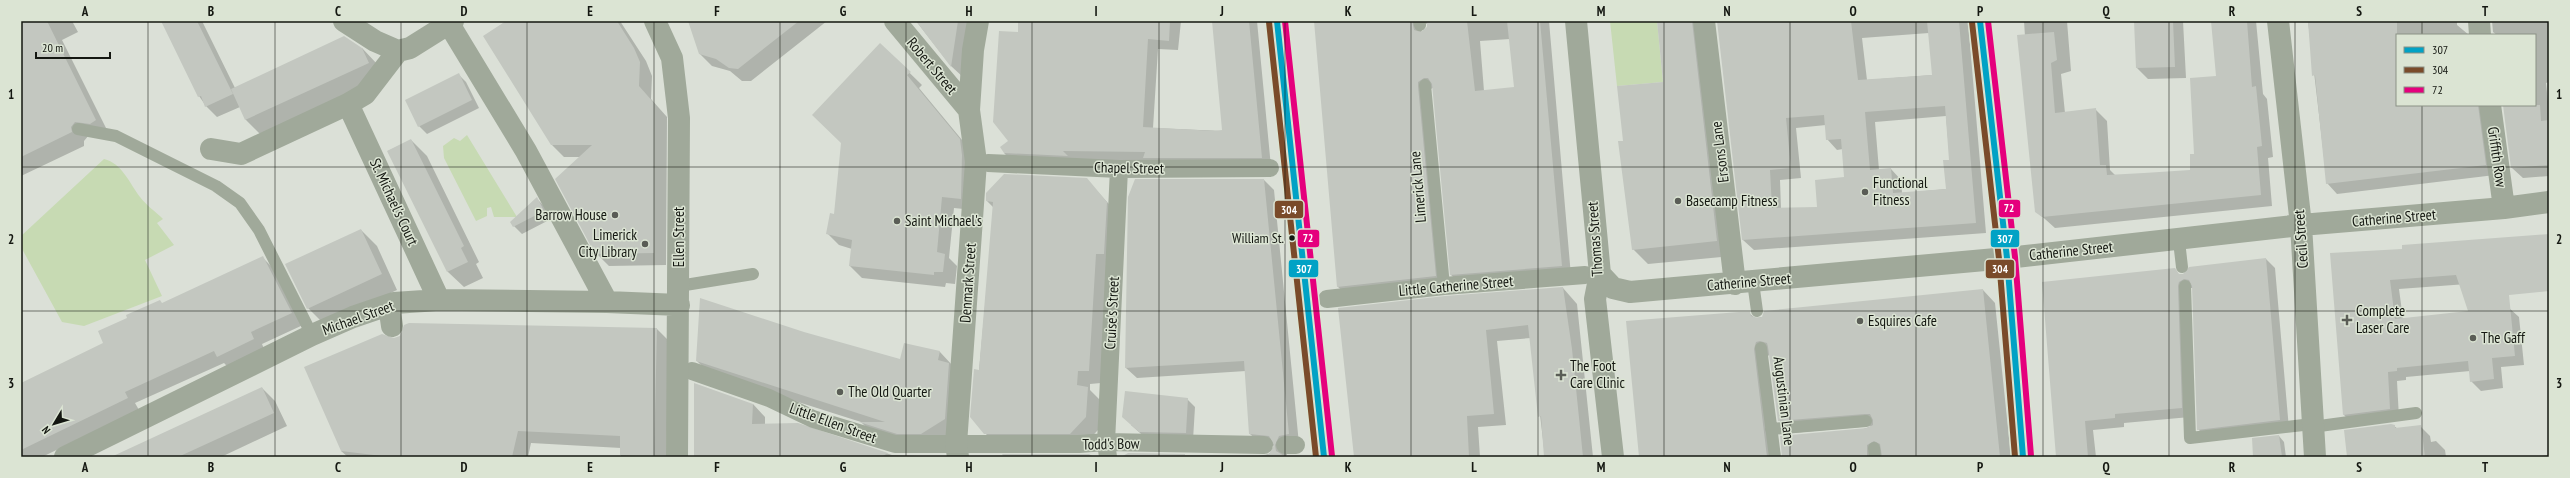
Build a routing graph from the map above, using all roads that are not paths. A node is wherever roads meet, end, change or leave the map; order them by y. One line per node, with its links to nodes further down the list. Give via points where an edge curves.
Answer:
1 (344, 21): 13 (street, via 375,41)
2 (655, 21): 34 (street, Ellen Street, via 672,58 679,118)
3 (895, 21): 17 (street, Robert Street)
4 (978, 21): 17 (street, Denmark Street, via 973,50)
5 (1277, 21): 51 (main road)
6 (1576, 21): 30 (street, Thomas Street)
7 (1704, 21): 31 (street, Ersons Lane)
8 (1980, 21): 27 (main road)
9 (2278, 21): 25 (street, Cecil Street)
10 (2479, 21): 12 (street)
11 (451, 23): 13 (street, via 410,48); 37 (street, via 526,151)
12 (2480, 34)
13 (398, 51): 15 (street, via 365,94)
14 (1425, 85): 32 (lane, Limerick Lane)
15 (348, 104): 19 (street, via 241,154); 36 (street, St. Michael's Court)
16 (2490, 106): 24 (street, Griffith Row)
17 (969, 110): 48 (street, Denmark Street, via 976,162 957,320)
18 (78, 129): 39 (lane, via 116,136 216,186 240,203 259,230)
19 (211, 149)
20 (988, 163): 21 (street, Chapel Street)
21 (1119, 168): 22 (street, Chapel Street); 47 (street, Cruise's Street)
22 (1270, 168)
23 (2549, 202): 24 (street, Catherine Street)
24 (2504, 208): 25 (street, Catherine Street)
25 (2301, 225): 26 (street, Catherine Street); 44 (street, Cecil Street)
26 (2179, 241): 27 (street, Catherine Street); 28 (lane)
27 (2007, 258): 31 (street, Catherine Street); 54 (main road)
28 (2182, 267)
29 (753, 274): 34 (lane)
30 (1592, 274): 31 (street, Catherine Street, via 1613,288 1630,292); 32 (street, Little Catherine Street); 52 (street, Thomas Street)
31 (1744, 283): 38 (lane)
32 (1444, 286): 35 (street, Little Catherine Street)
33 (2185, 286): 44 (lane, via 2190,438)
34 (679, 296): 37 (street, Michael Street); 50 (street, Ellen Street)
35 (1327, 299)
36 (439, 300): 37 (street, Michael Street); 39 (street, Michael Street, via 390,316 354,317)
37 (607, 302)
38 (1757, 312)
39 (312, 335): 49 (street, Michael Street)
40 (1761, 348): 45 (lane, Augustinian Lane)
41 (692, 371): 48 (street, Little Ellen Street, via 769,398 813,419 895,444)
42 (2416, 413): 44 (lane)
43 (1866, 420): 45 (lane)
44 (2312, 425): 55 (street, Cecil Street)
45 (1771, 429): 53 (lane, Augustinian Lane)
46 (1264, 445): 47 (street, Todd's Bow)
47 (1107, 449): 48 (street, Todd's Bow, via 1079,444)
48 (957, 450)
49 (65, 457)
50 (677, 457)
51 (1324, 457)
52 (1613, 457)
53 (1775, 457)
54 (2023, 457)
55 (2315, 457)

